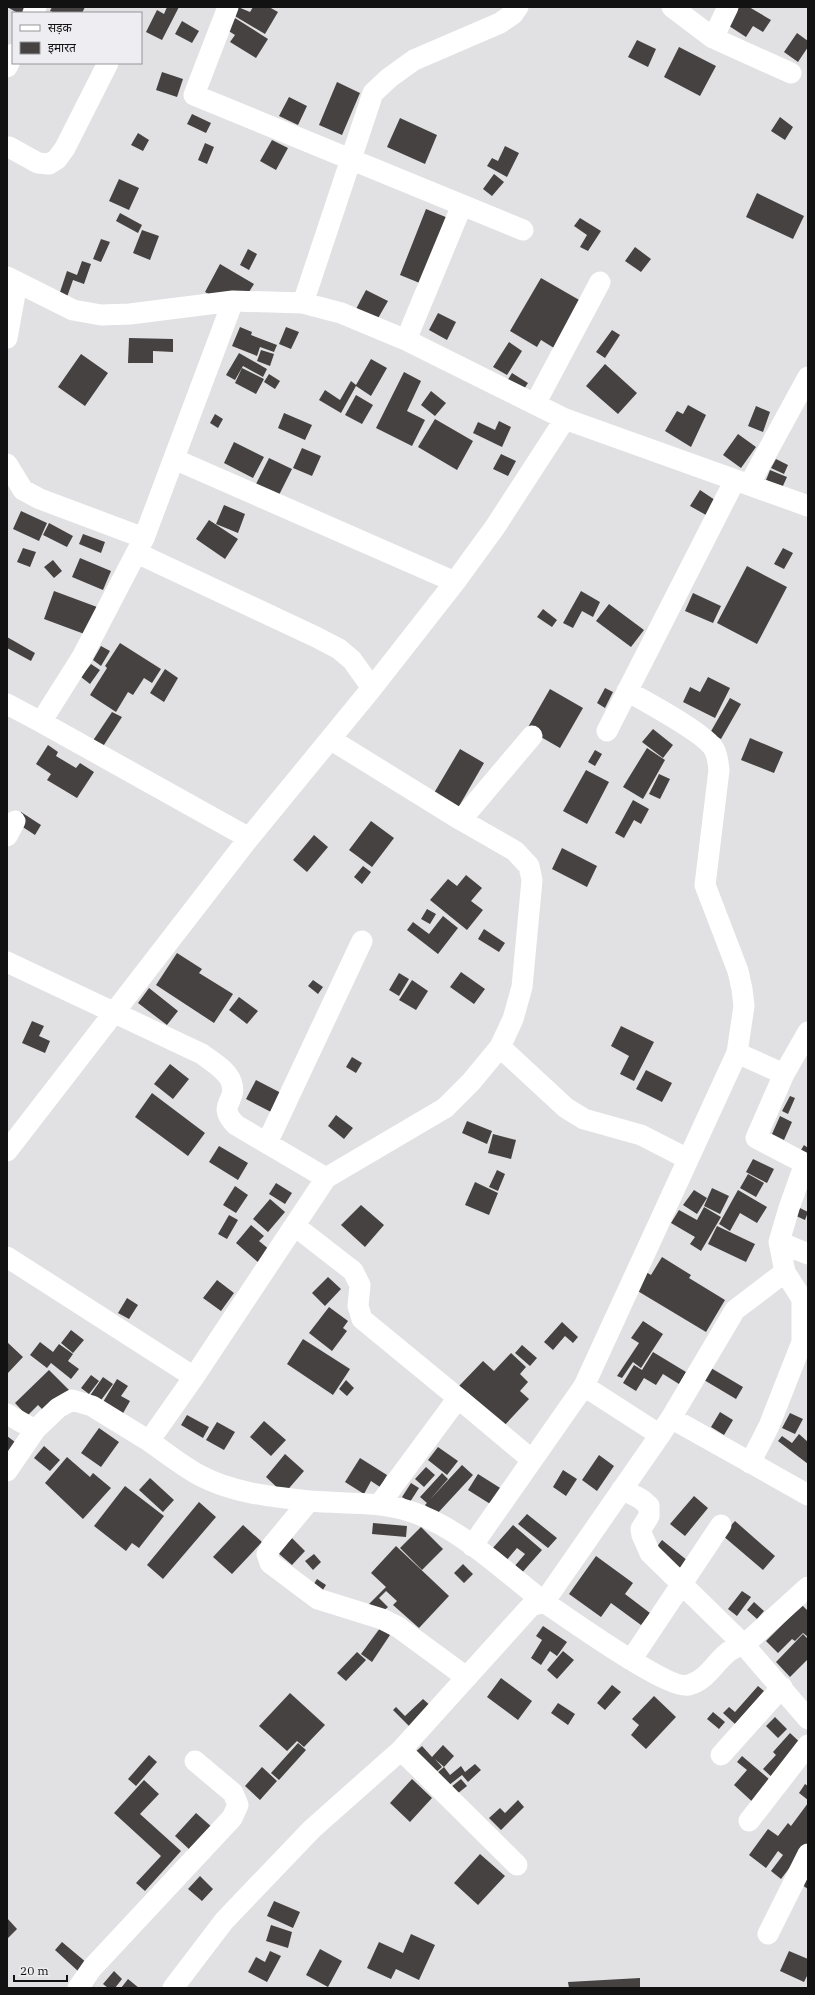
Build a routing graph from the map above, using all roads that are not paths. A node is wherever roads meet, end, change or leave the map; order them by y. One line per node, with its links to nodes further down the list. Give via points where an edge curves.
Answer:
1 (228, 7): 11 (street, via 194,95)
2 (518, 7): 11 (street, via 500,23 414,60 389,78 373,93)
3 (672, 7): 5 (street)
4 (728, 7): 5 (street)
5 (713, 38): 9 (street)
6 (12, 56): 8 (street)
7 (107, 64): 10 (street, via 57,159 49,164 38,163)
8 (7, 67)
9 (791, 73)
10 (8, 148)
11 (352, 159): 12 (street); 17 (street)
12 (462, 205): 13 (street); 19 (street)
13 (523, 230)
14 (12, 280): 16 (street, via 73,310 101,315 130,314); 18 (street)
15 (600, 282): 21 (street)
16 (233, 301): 17 (street); 23 (street)
17 (303, 303): 19 (street, via 341,313)
18 (7, 338)
19 (406, 340): 21 (street)
20 (808, 377): 25 (street)
21 (535, 404): 22 (street)
22 (565, 419): 25 (street); 28 (street, via 495,527)
23 (174, 459): 27 (street); 28 (street)
24 (7, 464): 27 (street, via 23,490)
25 (742, 483): 26 (street); 30 (street)
26 (808, 506)
27 (140, 545): 29 (street, via 339,649 352,660); 32 (street, via 82,658)
28 (455, 582): 29 (street)
29 (372, 688): 35 (street)
30 (627, 691): 33 (street); 43 (street, via 703,736 718,757 719,770 705,885 742,988 744,1006)
31 (7, 704): 32 (street)
32 (41, 722): 37 (street)
33 (607, 731)
34 (532, 736): 36 (street)
35 (330, 739): 36 (street); 37 (street)
36 (461, 820): 42 (street, via 515,851 529,866 532,880 522,987 513,1019)
37 (249, 838): 40 (street)
38 (362, 941): 46 (street)
39 (7, 962): 40 (street)
40 (114, 1012): 46 (street, via 202,1054 222,1069 230,1080 233,1094 227,1108 228,1117 236,1125); 47 (street)
41 (808, 1032): 44 (street)
42 (500, 1047): 48 (street, via 566,1108 584,1119 641,1135); 50 (street, via 445,1108)
43 (737, 1053): 45 (street); 48 (street)
44 (803, 1053): 45 (street)
45 (784, 1074): 49 (street, via 756,1138)
46 (266, 1143): 50 (street)
47 (7, 1151)
48 (688, 1158): 58 (street)
49 (807, 1164): 52 (street, via 789,1208)
50 (326, 1178): 51 (street)
51 (295, 1226): 57 (street); 59 (street, via 353,1272 360,1285 358,1306 362,1319)
52 (779, 1242): 53 (street); 55 (street)
53 (808, 1254)
54 (7, 1257): 57 (street)
55 (785, 1272): 56 (street, via 802,1300); 61 (street, via 735,1310)
56 (805, 1341): 65 (street, via 769,1426)
57 (194, 1377): 63 (street)
58 (584, 1386): 61 (street); 64 (street)
59 (458, 1398): 64 (street); 70 (street)
60 (7, 1414): 62 (street)
61 (666, 1426): 65 (street); 67 (street)
62 (35, 1430): 63 (street, via 58,1408 72,1400 92,1406); 66 (street)
63 (149, 1441): 69 (street, via 198,1475 225,1487)
64 (532, 1460): 72 (street)
65 (750, 1463): 68 (street)
66 (7, 1471)
67 (622, 1489): 73 (street, via 649,1506 649,1516 641,1529 642,1535 650,1553); 75 (street)
68 (808, 1495)
69 (310, 1501): 70 (street); 78 (street, via 271,1547 268,1554 270,1563 318,1599 382,1618 398,1627)
70 (379, 1505): 72 (street, via 409,1511 434,1521)
71 (721, 1525): 73 (street)
72 (472, 1546): 75 (street)
73 (682, 1584): 76 (street); 77 (street)
74 (808, 1587): 76 (street)
75 (544, 1602): 77 (street); 78 (street, via 531,1606 520,1616)
76 (744, 1645): 77 (street, via 732,1649 705,1676 688,1686 674,1684); 79 (street)
77 (631, 1660)
78 (466, 1677): 82 (street)
79 (782, 1687): 80 (street); 83 (street)
80 (808, 1719)
81 (808, 1745): 85 (street)
82 (401, 1750): 87 (street); 90 (street, via 307,1835 224,1921)
83 (721, 1755)
84 (195, 1761): 89 (street, via 233,1793 238,1805 232,1818 92,1968)
85 (749, 1821)
86 (808, 1854): 88 (street)
87 (517, 1865)
88 (768, 1934)
89 (78, 1988)
90 (173, 1988)

